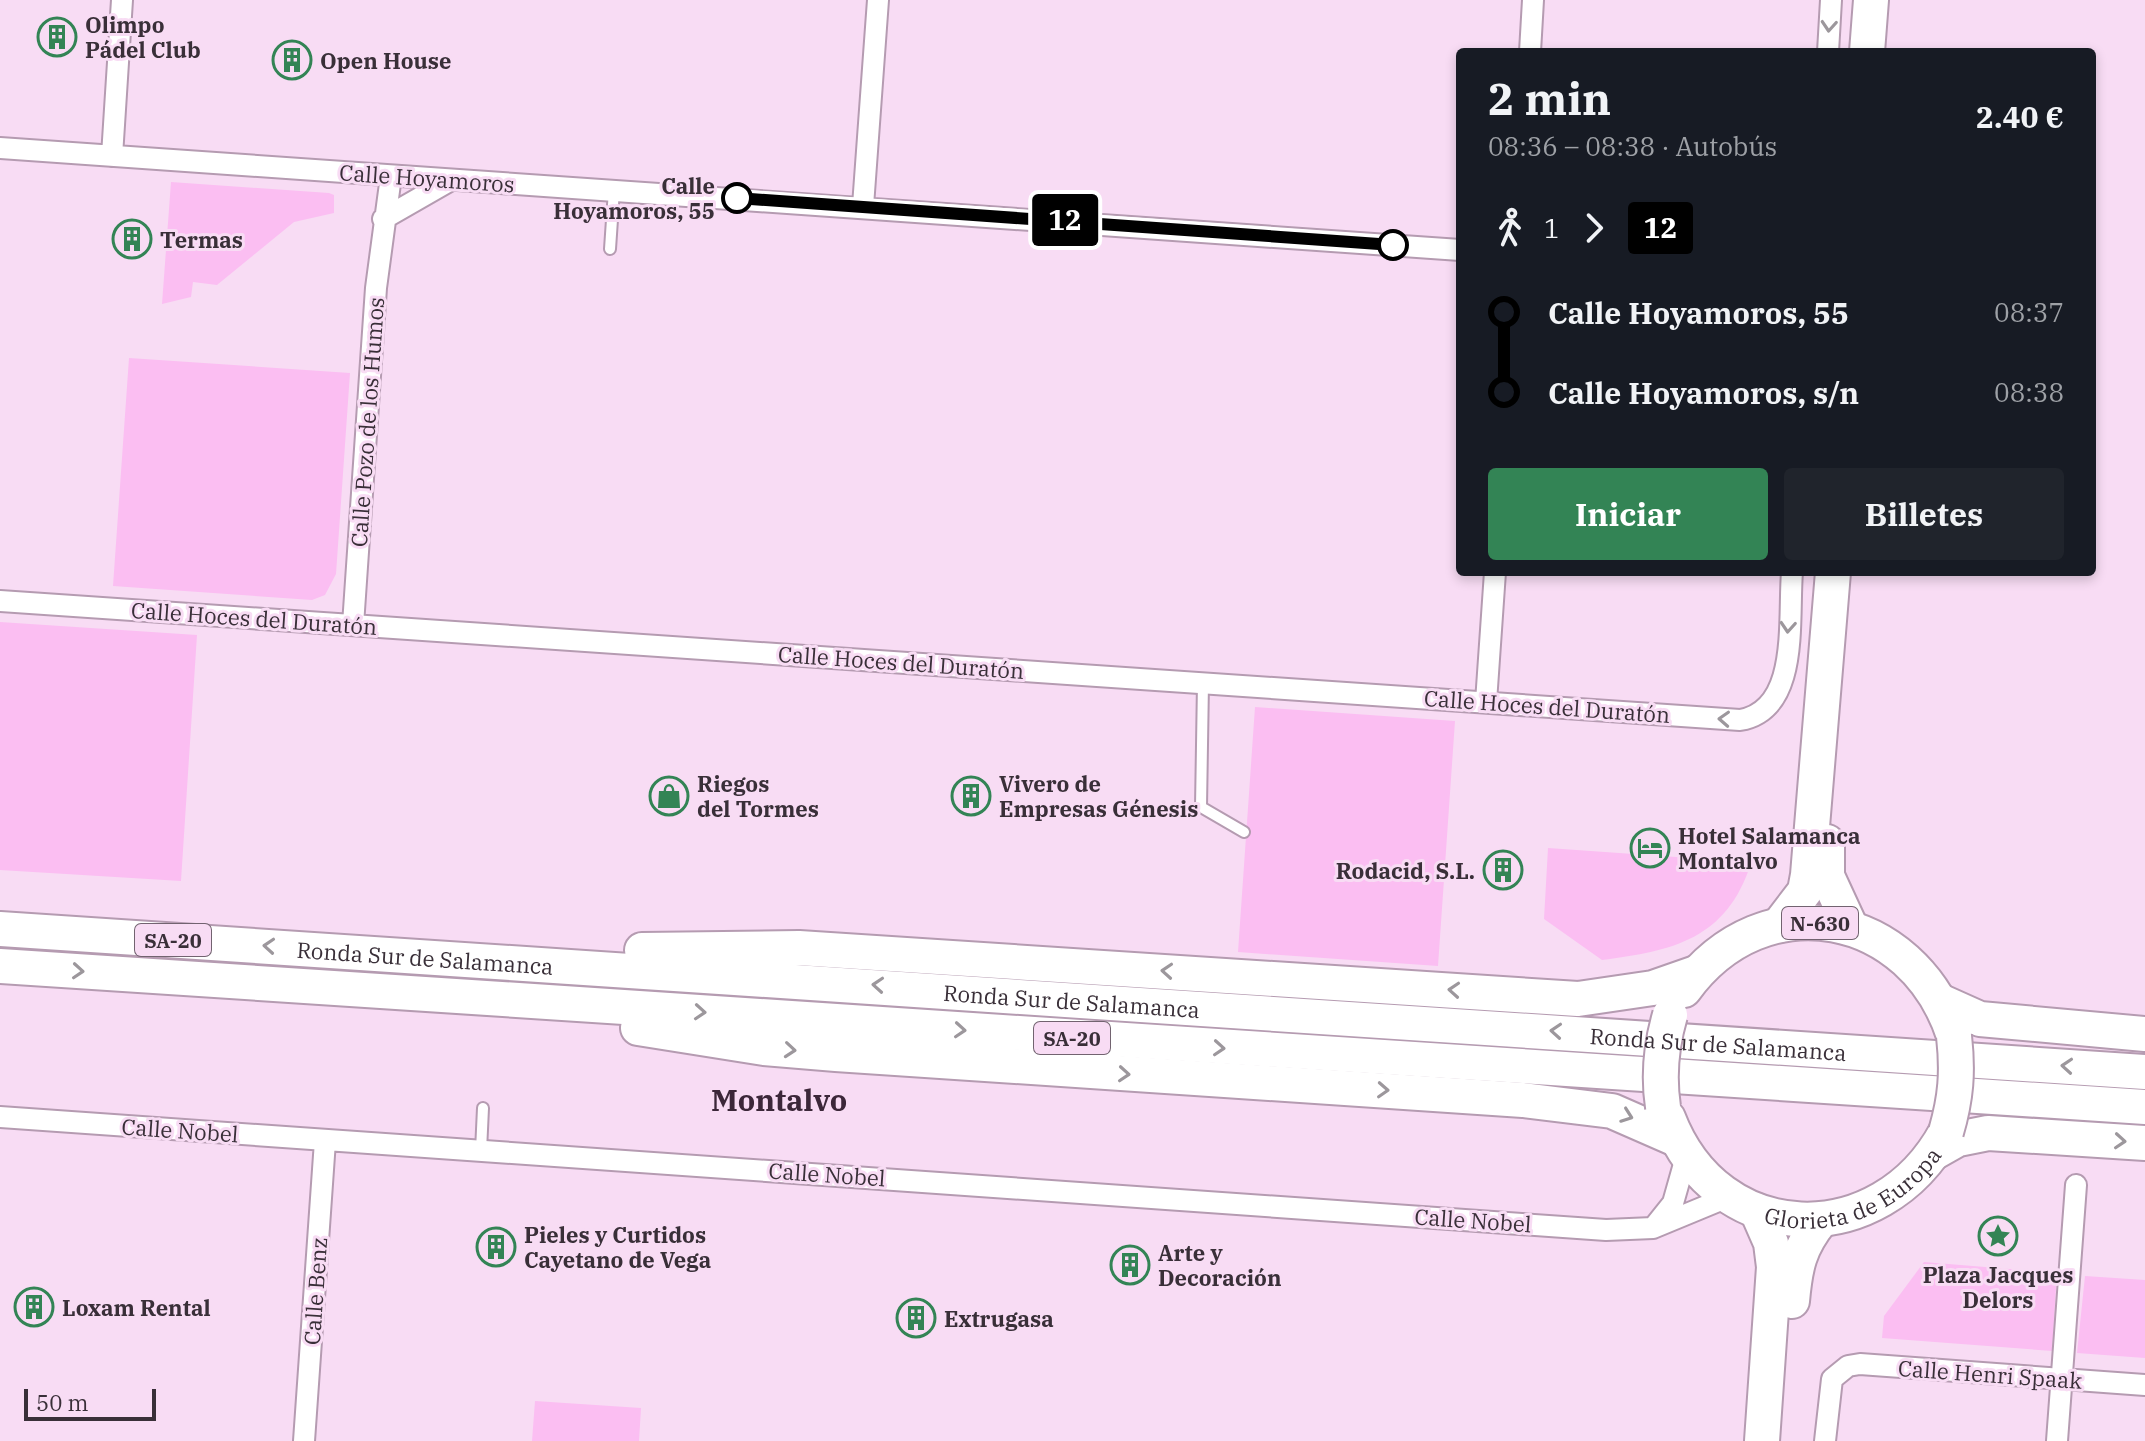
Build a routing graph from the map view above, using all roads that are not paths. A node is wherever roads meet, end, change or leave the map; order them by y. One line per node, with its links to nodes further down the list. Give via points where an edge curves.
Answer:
1 (122, 0): 14 (street)
2 (878, 0): 18 (street)
3 (1533, 0): 8 (street)
4 (1831, 0): 9 (street, one-way to 9)
5 (1871, 0): 10 (highway)
6 (1882, 0): 11 (highway)
7 (1891, 0): 12 (highway)
8 (1530, 48)
9 (1828, 48)
10 (1867, 48)
11 (1879, 48)
12 (1887, 48)
13 (0, 148): 14 (street, Calle Hoyamoros)
14 (112, 156): 15 (street, Calle Hoyamoros)
15 (391, 176): 16 (street, Calle Hoyamoros); 19 (street, Calle Pozo de los Humos)
16 (451, 180): 17 (street, Calle Hoyamoros); 19 (street)
17 (614, 190): 18 (street, Calle Hoyamoros); 20 (lane)
18 (863, 206): 21 (street, Calle Hoyamoros)
19 (383, 219): 27 (street, Calle Pozo de los Humos)
20 (610, 249)
21 (1456, 250)
22 (1495, 576): 29 (street)
23 (1792, 576): 29 (street, Calle Hoces del Duratón, one-way to 29, via 1784,683 1770,707 1740,720)
24 (1833, 576): 31 (highway, N-630, via 1808,875 1805,891)
25 (1846, 576): 32 (highway, N-630, via 1825,865)
26 (0, 601): 27 (street, Calle Hoces del Duratón)
27 (353, 625): 28 (street, Calle Hoces del Duratón)
28 (1203, 683): 29 (street, Calle Hoces del Duratón); 30 (lane, via 1201,807)
29 (1486, 702)
30 (1244, 832)
31 (1779, 925): 32 (highway, Glorieta de Europa / N-630, via 1805,922); 36 (highway, Glorieta de Europa / N-630, via 1725,947)
32 (1851, 928): 38 (highway, Glorieta de Europa / N-630, via 1905,957)
33 (0, 929): 34 (highway, Ronda Sur de Salamanca / SA-20, one-way to 33)
34 (347, 951): 36 (highway, one-way to 34, via 1653,988 1578,999 799,948); 40 (highway, Ronda Sur de Salamanca / SA-20, one-way to 34)
35 (0, 966): 37 (highway, Ronda Sur de Salamanca / SA-20, one-way to 37)
36 (1696, 973): 47 (highway, Glorieta de Europa / N-630, bridge, via 1670,1015 1661,1044 1663,1107)
37 (352, 988): 41 (highway, Ronda Sur de Salamanca / SA-20, one-way to 41); 47 (highway, one-way to 47, via 779,1049 1587,1107 1635,1118)
38 (1942, 1002): 39 (highway, via 1980,1019); 45 (highway, Glorieta de Europa / N-630, bridge, via 1954,1036 1956,1098)
39 (2145, 1034)
40 (2145, 1072)
41 (2145, 1107)
42 (483, 1108): 48 (lane)
43 (0, 1117): 44 (street, Calle Nobel)
44 (325, 1141): 48 (street, Calle Nobel); 55 (street, Calle Benz)
45 (1940, 1142): 46 (highway, one-way to 46, via 1988,1133); 51 (highway, Glorieta de Europa / N-630, via 1897,1192 1843,1217)
46 (2145, 1143)
47 (1681, 1148): 50 (highway, Glorieta de Europa / N-630); 52 (street, via 1673,1203)
48 (481, 1151): 52 (street, Calle Nobel, via 1606,1230)
49 (2076, 1185): 53 (street)
50 (1742, 1204): 51 (highway, Glorieta de Europa / N-630, via 1788,1219); 52 (street, Calle Nobel); 56 (highway, N-630, via 1771,1243 1774,1267)
51 (1821, 1220): 57 (highway, via 1795,1261)
52 (1653, 1228)
53 (2062, 1379): 54 (street, Calle Henri Spaak); 58 (street, Calle Henri Spaak, via 1860,1364 1838,1373 1830,1389); 59 (street)
54 (2145, 1385)
55 (304, 1441)
56 (1762, 1441)
57 (1780, 1441)
58 (1825, 1441)
59 (2057, 1441)

